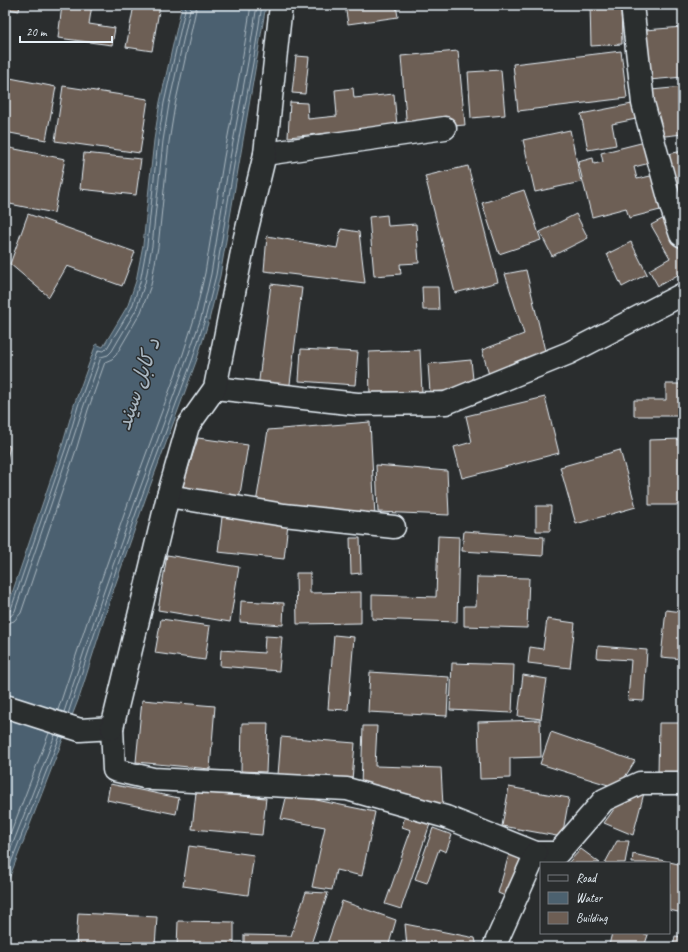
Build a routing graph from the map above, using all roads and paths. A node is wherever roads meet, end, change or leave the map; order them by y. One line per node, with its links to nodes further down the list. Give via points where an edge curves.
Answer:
1 (281, 5): 4 (street)
2 (632, 5): 5 (street, via 643,103 672,209)
3 (445, 128): 4 (street)
4 (265, 154): 7 (street, via 245,237)
5 (683, 236)
6 (683, 294): 7 (street, via 569,353 446,403 357,404)
7 (215, 388): 8 (street, via 188,426)
8 (168, 496): 9 (street, via 284,515); 11 (street)
9 (394, 527)
10 (5, 706): 11 (street, via 80,730)
11 (112, 728): 13 (street, via 114,770 153,780 348,789 446,817)
12 (683, 783): 13 (street, via 640,783 604,800 558,854)
13 (536, 853): 14 (street)
14 (494, 947)

